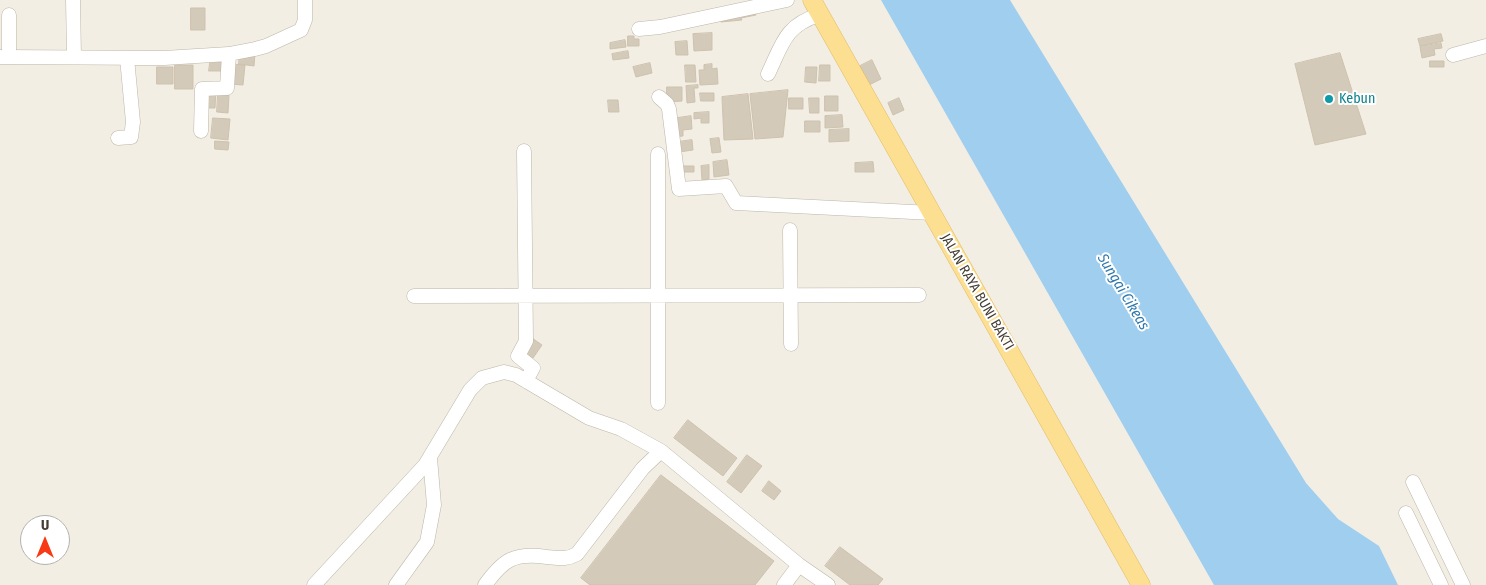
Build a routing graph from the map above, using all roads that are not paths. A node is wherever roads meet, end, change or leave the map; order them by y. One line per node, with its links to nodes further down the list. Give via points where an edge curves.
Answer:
1 (73, 0): 10 (street)
2 (305, 0): 8 (street, via 305,20 301,30 266,46)
3 (787, 0): 6 (street, via 660,28)
4 (815, 8): 13 (street, via 808,19 787,33); 19 (main road, JALAN RAYA BUNI BAKTI)
5 (9, 16): 11 (street)
6 (639, 29)
7 (1486, 46): 9 (street)
8 (229, 54): 12 (street); 15 (street, via 227,88 202,89)
9 (1453, 55)
10 (74, 56): 11 (street); 12 (street)
11 (4, 57)
12 (127, 58): 16 (street, via 134,122 131,137)
13 (768, 74)
14 (659, 97): 19 (street, via 669,109 679,189 726,186 736,203)
15 (201, 131)
16 (118, 138)
17 (524, 150): 24 (street)
18 (658, 154): 25 (street)
19 (932, 213): 39 (main road, JALAN RAYA BUNI BAKTI)
20 (790, 230): 21 (street)
21 (790, 295): 22 (street); 25 (street); 26 (street)
22 (919, 295)
23 (414, 296): 24 (street)
24 (525, 296): 25 (street); 27 (street, via 526,341 518,356 533,368)
25 (658, 296): 28 (street)
26 (791, 344)
27 (526, 381): 29 (street, via 589,418 621,429); 30 (street, via 504,372 482,378 470,390)
28 (658, 403)
29 (661, 451): 33 (street); 36 (street, via 643,468 577,554 561,559 545,556 505,561)
30 (430, 458): 34 (street); 35 (street, via 434,505 427,542)
31 (1413, 482): 41 (street)
32 (1406, 513): 40 (street)
33 (799, 565): 37 (street); 38 (street)
34 (314, 585)
35 (396, 585)
36 (484, 585)
37 (784, 585)
38 (828, 585)
39 (1141, 585)
40 (1441, 585)
41 (1463, 585)

